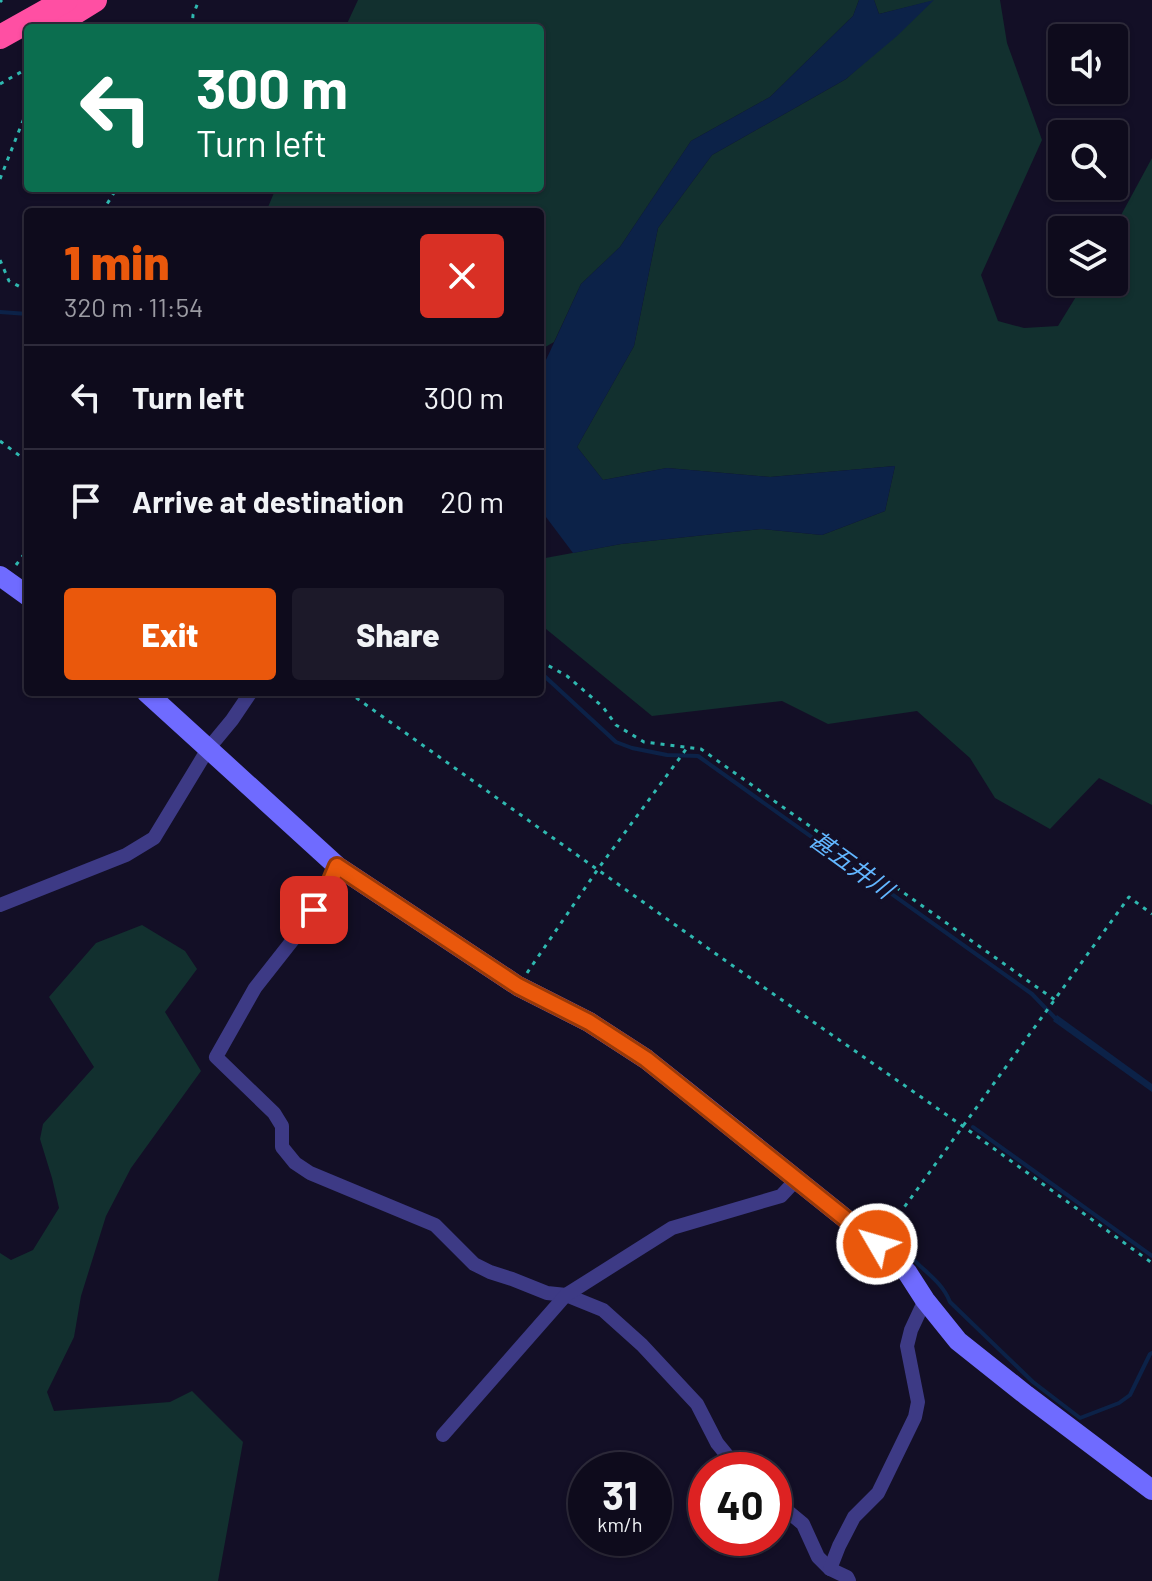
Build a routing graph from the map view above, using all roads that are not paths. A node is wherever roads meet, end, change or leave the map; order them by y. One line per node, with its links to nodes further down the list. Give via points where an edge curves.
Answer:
1 (66, 0): 4 (highway)
2 (95, 0): 3 (highway)
3 (56, 24)
4 (0, 37)
5 (24, 42): 6 (highway)
6 (0, 55)
7 (3, 578): 8 (street)
8 (24, 593)
9 (150, 696): 11 (street)
10 (248, 696): 11 (street)
11 (208, 749): 12 (street); 13 (street, via 154,838 126,855)
12 (337, 866): 14 (street, via 518,986 646,1059); 15 (street, via 326,892 255,988 216,1057 274,1113 282,1126 282,1147 295,1163 435,1225 474,1264 490,1272)
13 (0, 905)
14 (796, 1180): 15 (street, via 781,1196 672,1228); 16 (street, via 877,1244 907,1272)
15 (566, 1295): 17 (street); 18 (street, via 603,1310 642,1345 697,1404)
16 (925, 1300): 19 (street, via 958,1341); 21 (street, via 907,1346 918,1402 915,1417 878,1493 854,1517)
17 (443, 1435)
18 (724, 1452)
19 (1152, 1490)
20 (792, 1515): 21 (street)
21 (830, 1569): 22 (street)
22 (849, 1581)

